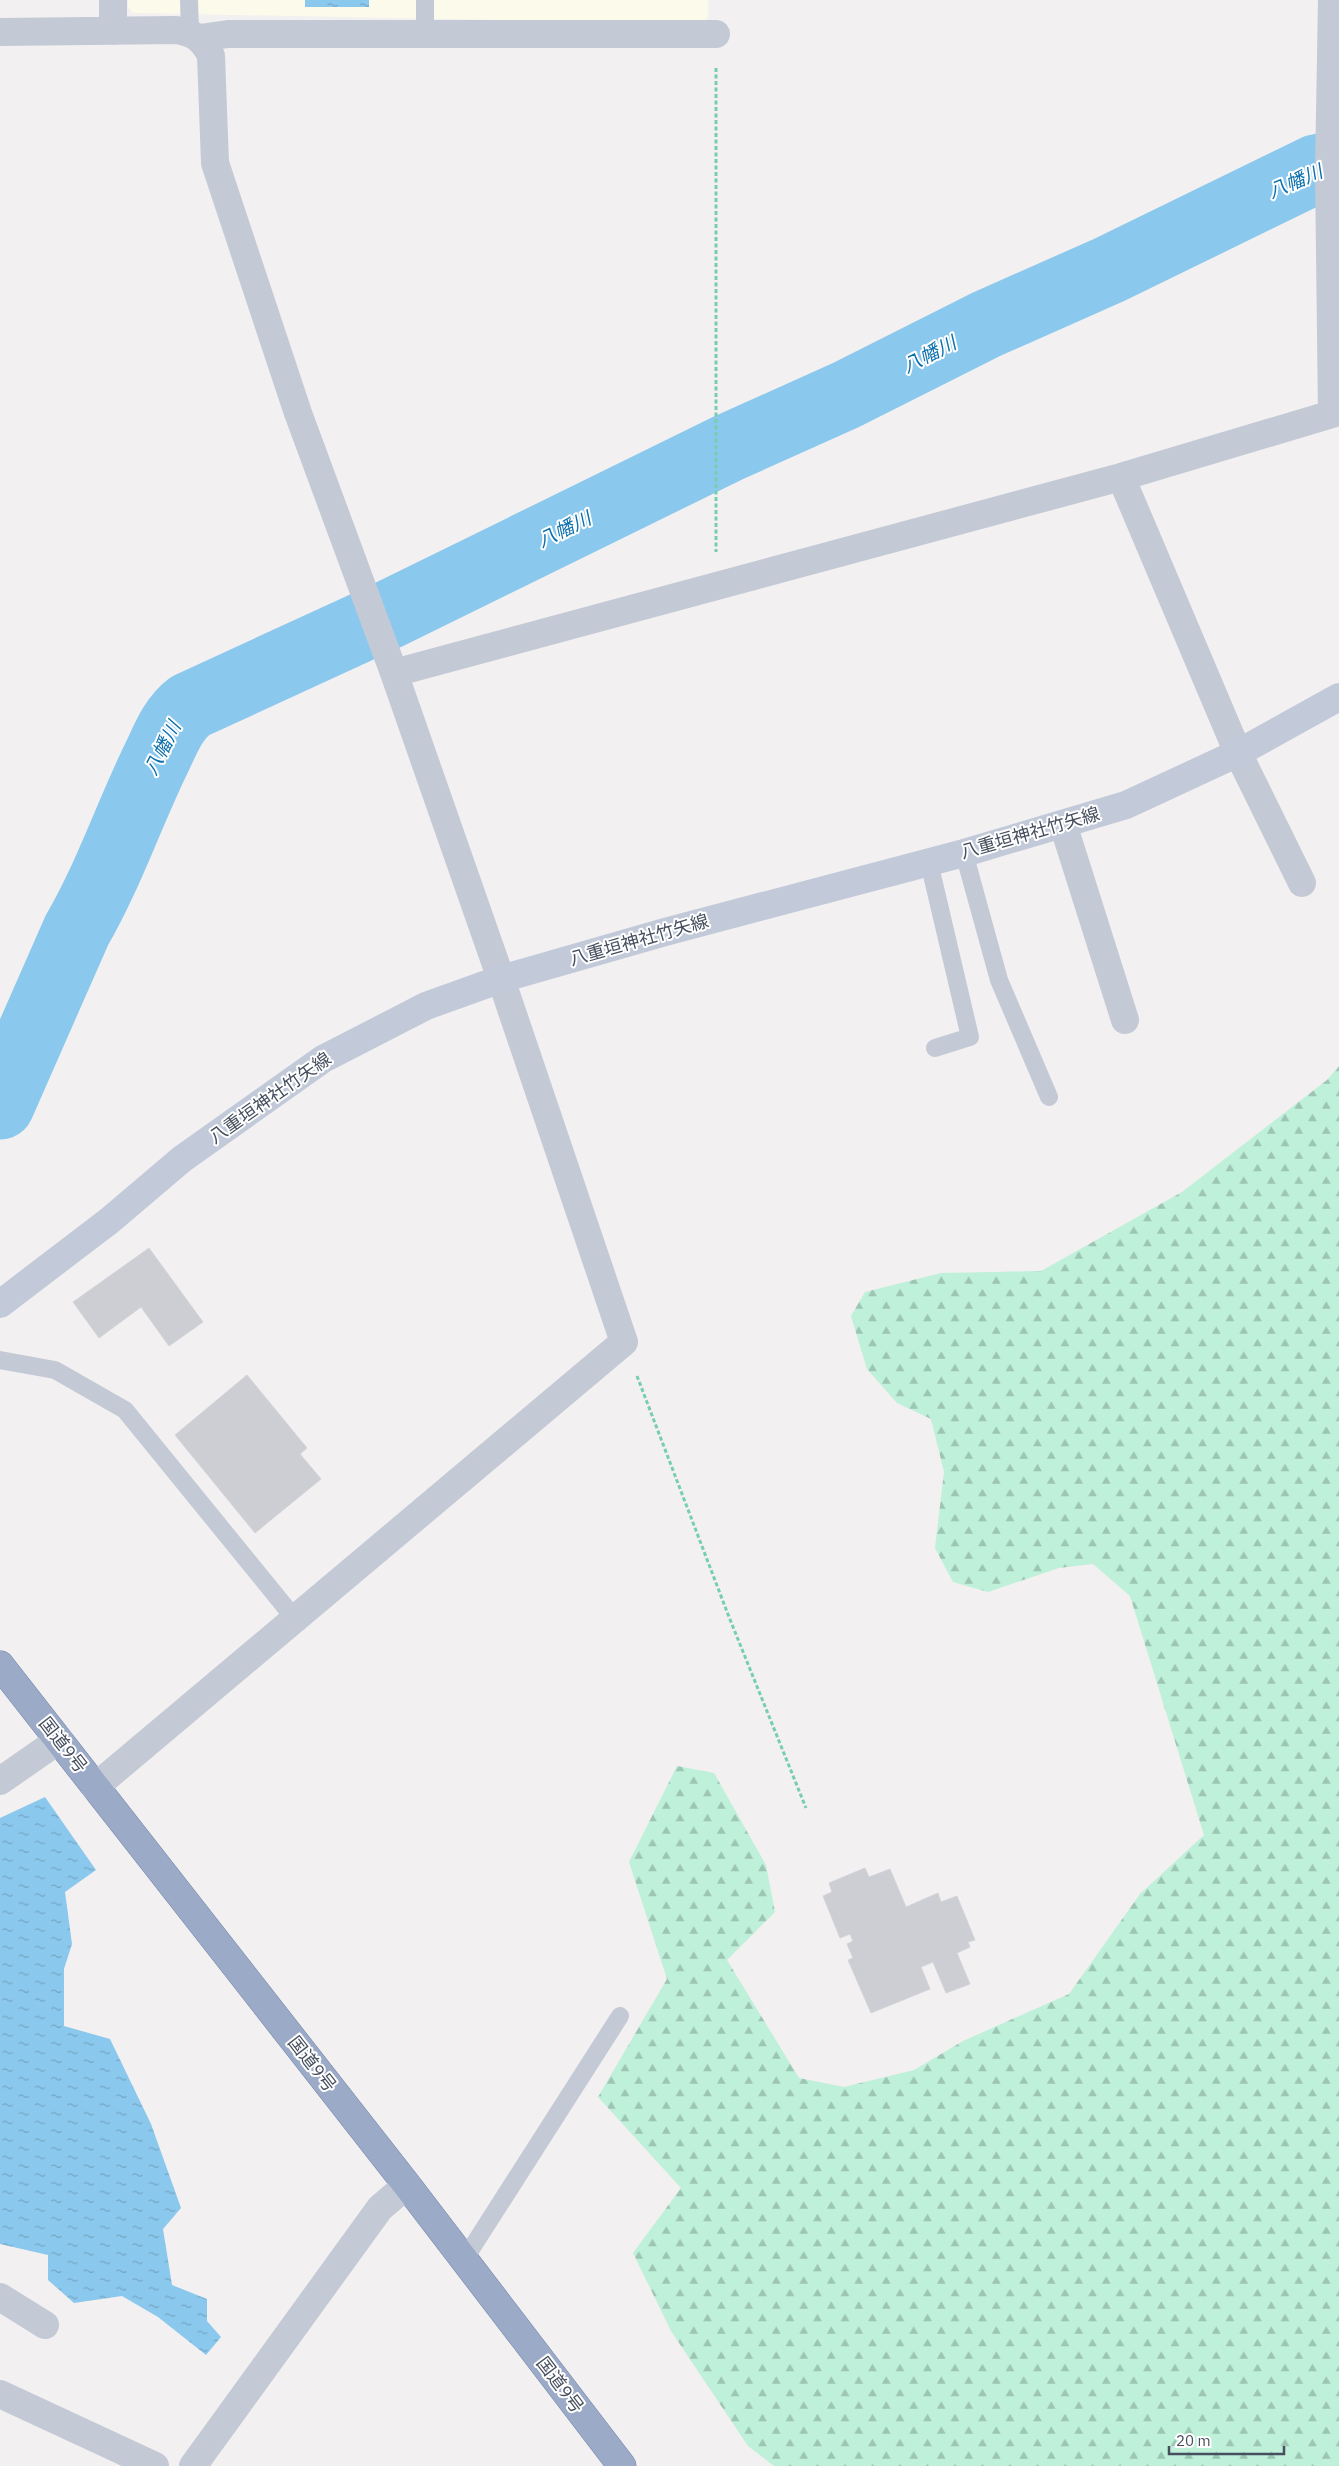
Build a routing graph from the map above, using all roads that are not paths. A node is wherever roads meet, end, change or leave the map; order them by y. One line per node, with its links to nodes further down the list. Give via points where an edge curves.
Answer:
1 (113, 0): 5 (street)
2 (189, 0): 9 (lane)
3 (425, 0): 7 (lane)
4 (1332, 0): 10 (street, via 1329,171)
5 (113, 31): 6 (street); 9 (street, via 176,30)
6 (0, 32)
7 (425, 34): 8 (street); 9 (street)
8 (716, 34)
9 (195, 35): 12 (street, via 206,45 211,56 215,162 298,413)
10 (1336, 413): 11 (street)
11 (1121, 477): 12 (street); 14 (street)
12 (394, 673): 19 (street)
13 (1339, 697): 14 (main road, 八重垣神社竹矢線)
14 (1238, 753): 15 (main road, 八重垣神社竹矢線, via 1126,805); 18 (street)
15 (1062, 824): 16 (main road, 八重垣神社竹矢線); 20 (street)
16 (964, 853): 17 (main road, 八重垣神社竹矢線); 22 (lane, via 999,980)
17 (929, 862): 19 (main road, 八重垣神社竹矢線); 21 (lane, via 970,1037)
18 (1302, 883)
19 (501, 979): 23 (main road, 八重垣神社竹矢線, via 426,1006 323,1059 182,1159 109,1222); 25 (street, via 624,1342)
20 (1125, 1020)
21 (935, 1048)
22 (1049, 1096)
23 (0, 1304)
24 (0, 1360): 25 (lane, via 55,1370 125,1410)
25 (294, 1619): 29 (street)
26 (0, 1664): 27 (highway, 国道9号)
27 (58, 1740): 28 (street); 29 (highway, 国道9号)
28 (0, 1781)
29 (95, 1787): 31 (highway, 国道9号)
30 (620, 2016): 32 (lane)
31 (407, 2185): 32 (highway, 国道9号); 37 (street, via 380,2208)
32 (464, 2260): 38 (highway, 国道9号)
33 (0, 2297): 34 (street)
34 (45, 2325)
35 (0, 2394): 36 (street)
36 (155, 2466)
37 (193, 2466)
38 (622, 2466)

